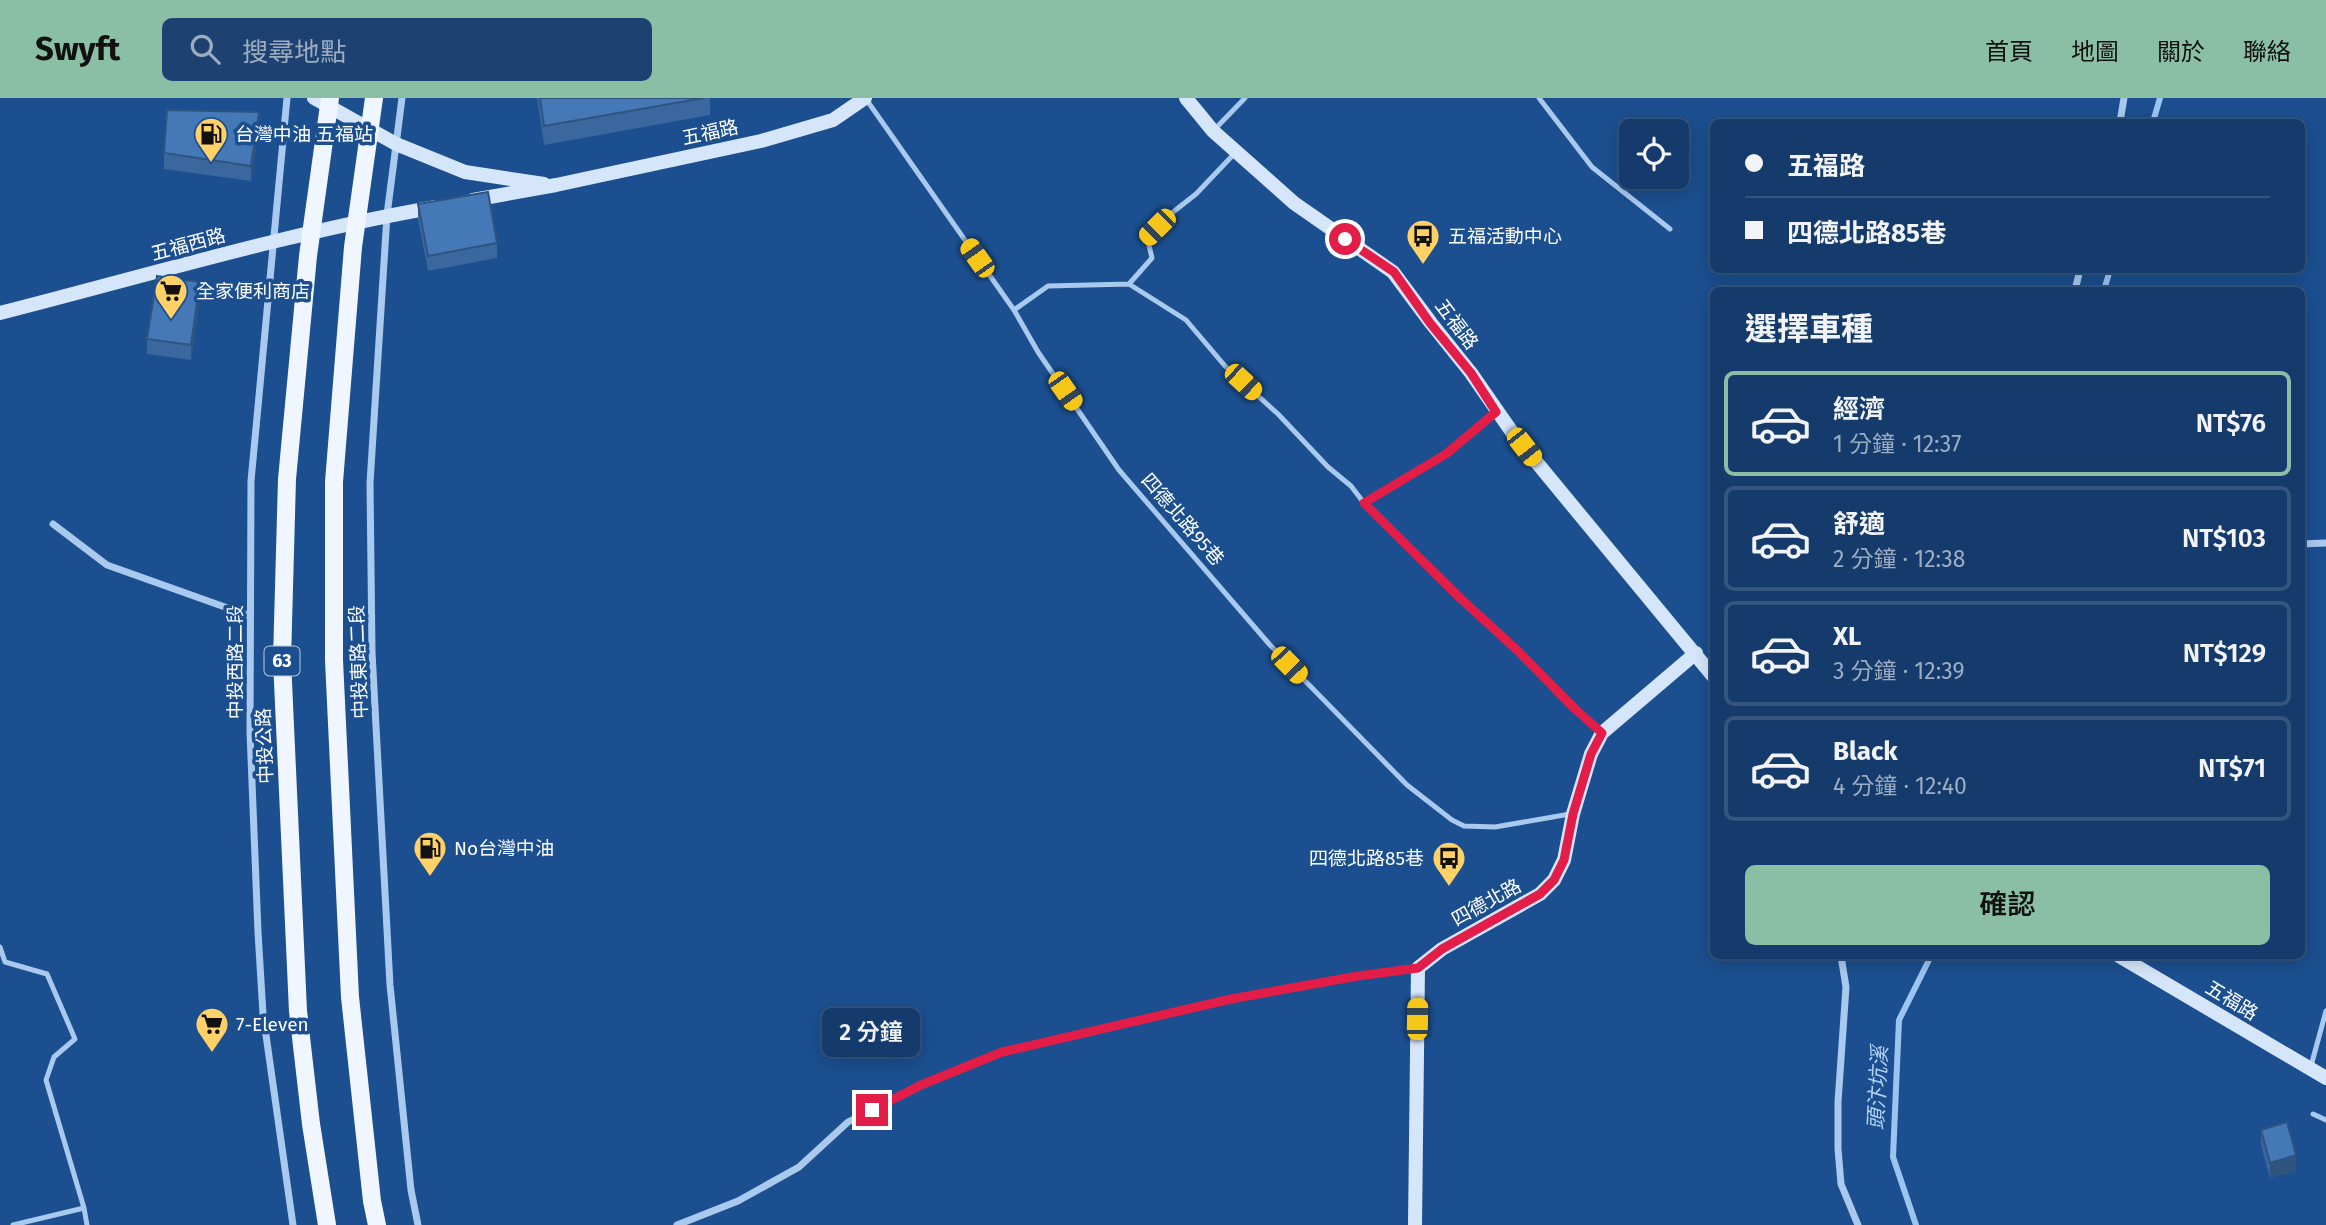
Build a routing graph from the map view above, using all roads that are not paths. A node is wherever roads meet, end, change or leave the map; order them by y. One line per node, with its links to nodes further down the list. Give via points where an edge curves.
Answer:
1 (287, 98): 18 (street, 中投西路二段)
2 (314, 98): 13 (street, 五福路)
3 (330, 98): 45 (main road, 中投公路 / 63, via 308,256 287,479 282,660 298,1011)
4 (374, 98): 46 (main road, via 353,247 334,482 334,660 350,997)
5 (402, 98): 13 (street, 中投東路二段)
6 (865, 98): 15 (street, 五福路, via 833,120 761,141); 20 (lane, 四德北路95巷)
7 (1186, 98): 12 (street, 五福路)
8 (1245, 98): 12 (lane)
9 (1539, 98): 17 (lane, via 1592,167)
10 (2124, 98): 11 (street)
11 (2120, 119)
12 (1213, 131): 14 (street, 五福路)
13 (396, 144): 15 (street, 五福路, via 465,172); 16 (street, 中投東路二段)
14 (1236, 152): 19 (lane, via 1147,237 1152,258); 22 (street, 五福路, via 1294,203 1394,272)
15 (556, 185): 16 (street, 五福路)
16 (387, 215): 18 (street, 五福西路); 47 (street, 中投東路二段, via 370,483 372,652 390,985)
17 (1670, 229)
18 (272, 242): 21 (street, 五福西路); 27 (street, 中投西路二段, via 251,481)
19 (1129, 285): 20 (lane, via 1048,286); 23 (lane, via 1186,320 1225,366)
20 (1014, 310): 31 (lane, 四德北路95巷, via 1119,470 1270,645 1407,785 1464,826 1495,827)
21 (0, 313)
22 (1496, 412): 23 (lane, via 1446,454); 28 (street, 五福路)
23 (1364, 503): 30 (lane)
24 (53, 524): 27 (street, via 107,565)
25 (2326, 543): 26 (street)
26 (2305, 544)
27 (250, 616): 44 (street, 中投西路二段, via 253,835 262,1000)
28 (1696, 653): 29 (street, 五福路); 30 (street, 四德北路)
29 (1710, 672)
30 (1602, 733): 31 (street, 四德北路)
31 (1573, 814): 35 (street, 四德北路, via 1564,860 1540,894 1442,949)
32 (0, 947): 41 (lane, via 5,962 47,974 75,1039 54,1057 46,1080)
33 (1841, 959): 50 (street, via 1846,987 1838,1149 1841,1185)
34 (2124, 959): 37 (street, 五福路)
35 (1418, 968): 48 (street, via 1231,999 1002,1052 848,1122 799,1167 738,1201); 49 (street)
36 (2326, 1011): 37 (lane)
37 (2310, 1069): 38 (street, 五福路)
38 (2326, 1078)
39 (2313, 1114): 40 (lane)
40 (2326, 1121)
41 (84, 1208): 42 (lane); 43 (lane)
42 (13, 1225)
43 (87, 1225)
44 (293, 1225)
45 (327, 1225)
46 (377, 1225)
47 (418, 1225)
48 (677, 1225)
49 (1415, 1225)
50 (1858, 1225)

